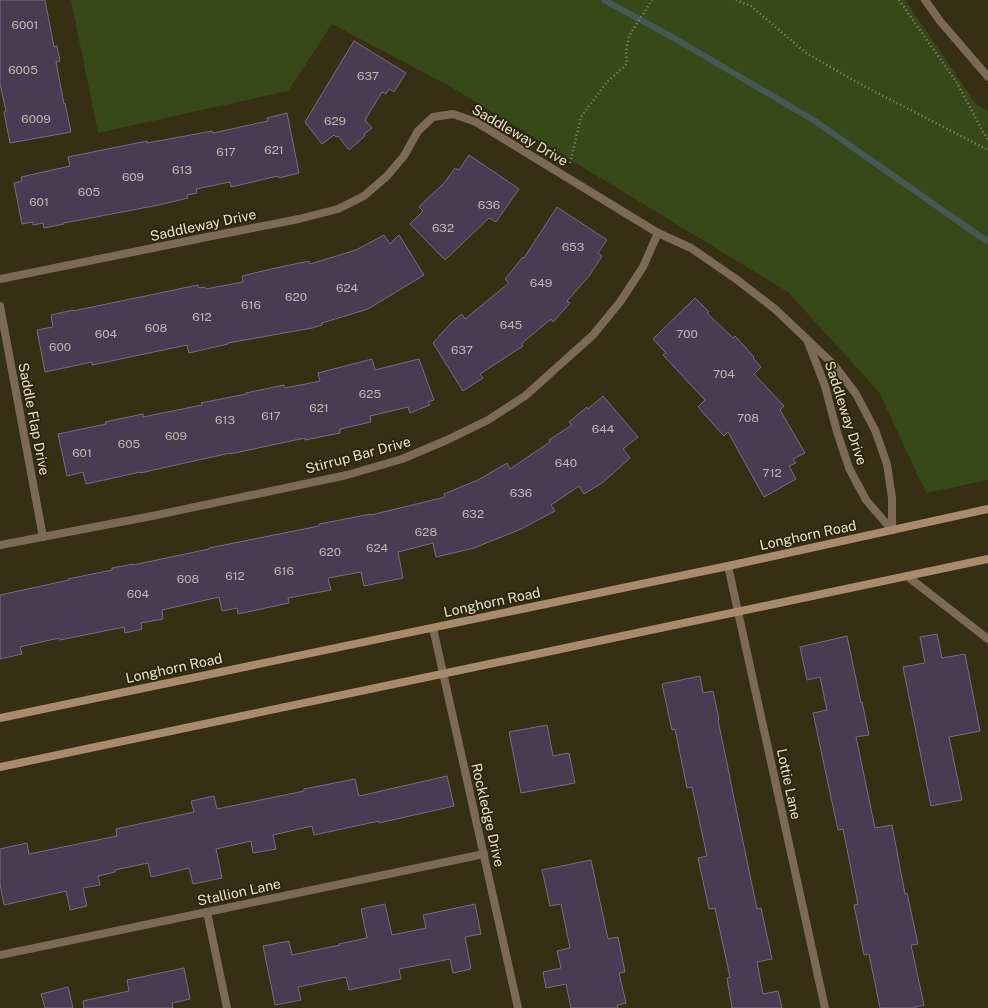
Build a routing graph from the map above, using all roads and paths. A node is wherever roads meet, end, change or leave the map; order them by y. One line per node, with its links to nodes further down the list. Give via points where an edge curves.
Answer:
1 (652, 0): 8 (path, via 629,36 627,63 607,82 581,117)
2 (736, 0): 7 (path, via 751,6 806,53)
3 (899, 0): 6 (path, via 957,83)
4 (925, 0): 5 (street)
5 (988, 76)
6 (988, 140)
7 (988, 150)
8 (567, 177): 9 (street, Saddleway Drive); 10 (street, Saddleway Drive, via 476,122 453,114 433,116 418,131 404,156 387,176 364,196 338,209)
9 (658, 233): 12 (street, Saddleway Drive, via 691,248 736,279 775,309); 15 (street, Stirrup Bar Drive, via 643,267 620,302 593,335 525,396 488,420 402,459 347,475)
10 (0, 279)
11 (0, 306): 15 (street, Saddle Flap Drive)
12 (807, 340): 14 (street, Saddleway Drive, via 825,386 849,468 866,500); 14 (street, Saddleway Drive, via 834,365 856,394 875,430 887,464 892,498)
13 (988, 509): 14 (main road, Longhorn Road)
14 (892, 530): 18 (main road, Longhorn Road)
15 (43, 537): 16 (street, Stirrup Bar Drive)
16 (0, 545)
17 (988, 559): 19 (main road)
18 (728, 566): 20 (street, Lottie Lane); 21 (main road, Longhorn Road)
19 (907, 576): 20 (main road); 22 (street)
20 (738, 612): 23 (main road); 31 (street, Lottie Lane)
21 (433, 628): 23 (street, Rockledge Drive); 24 (main road, Longhorn Road)
22 (988, 639)
23 (444, 673): 25 (main road); 26 (street, Rockledge Drive)
24 (0, 718)
25 (0, 767)
26 (484, 854): 27 (street, Stallion Lane); 30 (street, Rockledge Drive)
27 (208, 912): 28 (street, Stallion Lane); 29 (street)
28 (0, 955)
29 (227, 1008)
30 (518, 1008)
31 (825, 1008)

